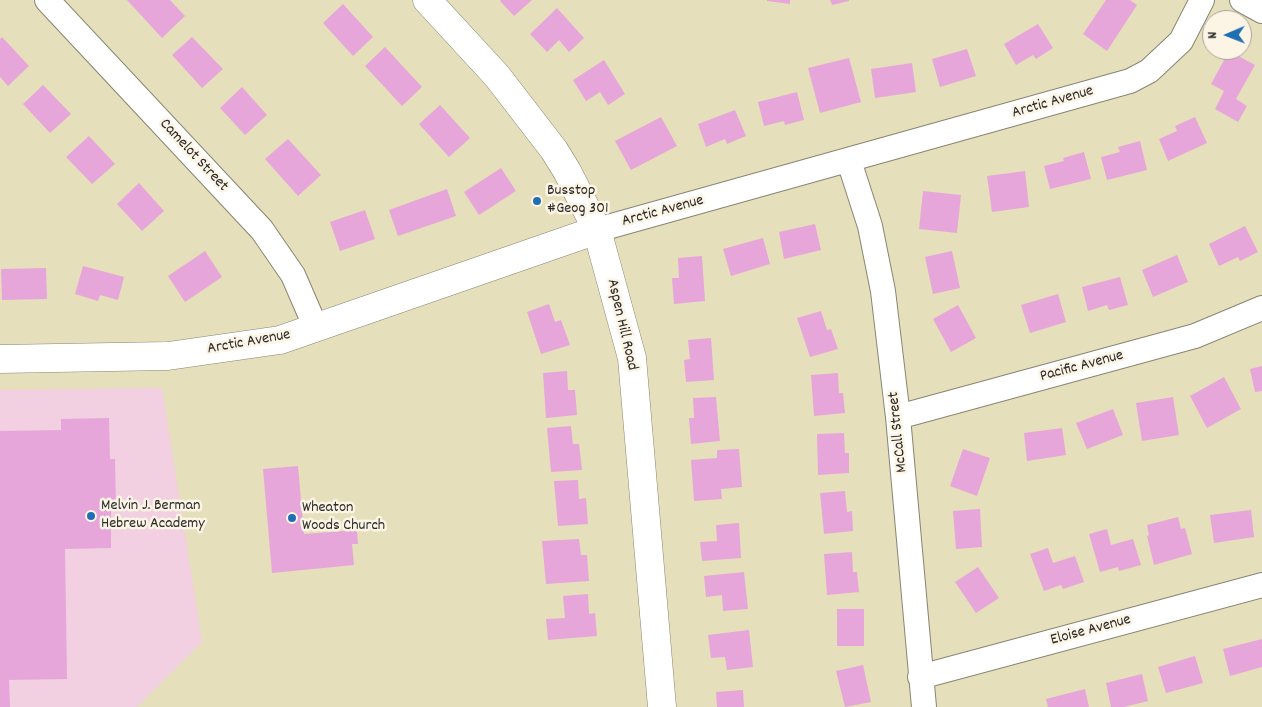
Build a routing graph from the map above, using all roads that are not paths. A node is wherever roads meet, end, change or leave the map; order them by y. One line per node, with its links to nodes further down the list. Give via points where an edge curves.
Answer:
1 (47, 0): 9 (street, Camelot Street, via 262,230 293,275)
2 (427, 0): 7 (street, Aspen Hill Road, via 497,76 554,150)
3 (1202, 0): 6 (street, Arctic Avenue, via 1181,41 1149,71 1130,81)
4 (1242, 0): 5 (street)
5 (1262, 11)
6 (849, 161): 7 (street, Arctic Avenue); 11 (street, McCall Street, via 876,254)
7 (597, 230): 9 (street, Arctic Avenue); 14 (street, Aspen Hill Road, via 632,358)
8 (1262, 308): 11 (street, Pacific Avenue, via 1195,336)
9 (316, 328): 10 (street, Arctic Avenue, via 280,340 168,356)
10 (0, 359)
11 (898, 416): 13 (street, McCall Street)
12 (1262, 585): 13 (street, Eloise Avenue)
13 (920, 676): 15 (street, McCall Street)
14 (662, 707)
15 (924, 707)

